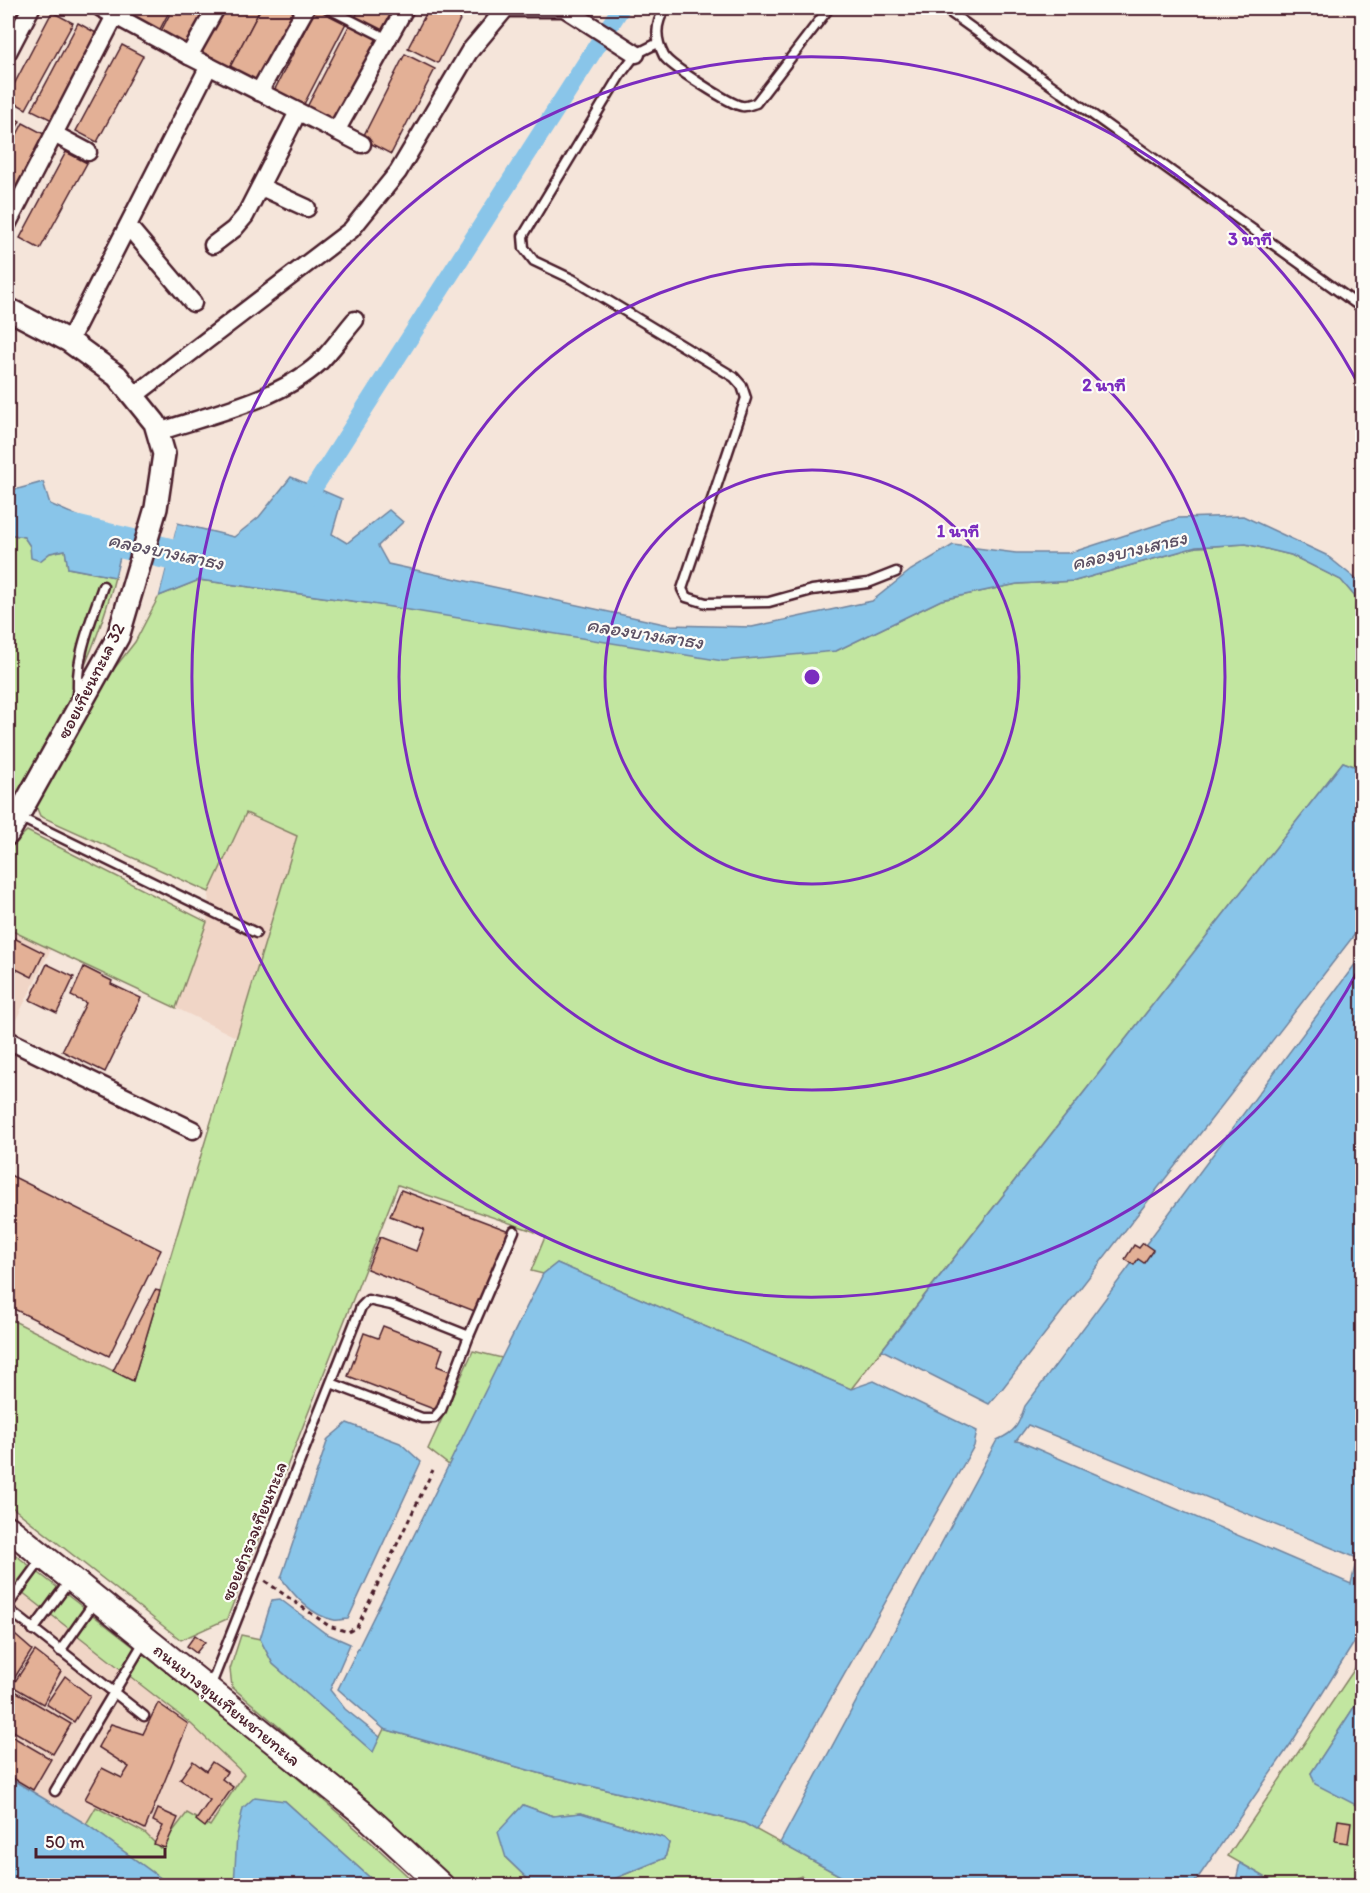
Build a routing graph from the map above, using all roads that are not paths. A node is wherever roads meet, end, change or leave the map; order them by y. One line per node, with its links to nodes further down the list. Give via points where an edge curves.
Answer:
1 (30, 8): 13 (street)
2 (216, 8): 15 (street)
3 (306, 8): 17 (street)
4 (327, 8): 11 (lane)
5 (405, 8): 11 (street)
6 (564, 8): 14 (street); 33 (street, via 506,8 469,52 398,172 351,230)
7 (665, 8): 12 (lane, via 657,22)
8 (829, 8): 12 (lane, via 756,103 744,107 728,102 665,59)
9 (944, 8): 29 (lane)
10 (112, 10): 15 (street); 20 (street)
11 (388, 39): 19 (street)
12 (658, 43): 14 (lane)
13 (8, 52)
14 (636, 54): 35 (lane, via 523,236 524,248 534,261 572,279 734,377 742,386 746,398 690,559 682,588 686,597 706,603 769,602 812,590 868,583)
15 (189, 56): 16 (street)
16 (209, 66): 17 (street); 26 (street)
17 (259, 92): 18 (street)
18 (298, 112): 19 (street); 23 (street)
19 (336, 131): 21 (street)
20 (54, 134): 22 (street); 25 (street)
21 (362, 144)
22 (88, 152)
23 (261, 187): 24 (street); 27 (street, via 245,216)
24 (306, 208)
25 (8, 222)
26 (128, 226): 28 (street); 32 (street)
27 (213, 245)
28 (192, 303)
29 (1362, 308)
30 (8, 309): 32 (street, ซอยเทียนทะเล 32)
31 (355, 320): 34 (street, via 319,363 294,380 251,402)
32 (69, 341): 33 (street, ซอยเทียนทะเล 32, via 117,376)
33 (134, 396): 34 (street, ซอยเทียนทะเล 32)
34 (158, 432): 37 (street, ซอยเทียนทะเล 32, via 164,454 156,508 130,600 118,637)
35 (896, 572)
36 (103, 586): 37 (lane, via 79,667)
37 (80, 704): 38 (street, ซอยเทียนทะเล 32)
38 (13, 825): 39 (lane)
39 (256, 933)
40 (8, 1040): 41 (street)
41 (193, 1130)
42 (514, 1231): 43 (lane)
43 (469, 1336): 44 (lane, ซอยตำรวจเทียนทะเล, via 391,1305 368,1300 361,1307); 44 (lane, via 441,1410 434,1418 422,1418)
44 (331, 1383): 53 (lane, ซอยตำรวจเทียนทะเล)
45 (8, 1528): 46 (main road, ถนนบางขุนเทียนชายทะเล)
46 (43, 1557): 47 (main road, ถนนบางขุนเทียนชายทะเล); 49 (lane)
47 (71, 1579): 48 (main road, ถนนบางขุนเทียนชายทะเล); 50 (lane)
48 (97, 1600): 51 (main road, ถนนบางขุนเทียนชายทะเล); 52 (lane)
49 (8, 1607): 50 (lane)
50 (33, 1630): 52 (lane)
51 (145, 1640): 53 (main road, ถนนบางขุนเทียนชายทะเล); 54 (lane)
52 (60, 1651): 54 (lane)
53 (209, 1690): 57 (main road, ถนนบางขุนเทียนชายทะเล, via 364,1814)
54 (113, 1693): 55 (lane); 56 (lane)
55 (144, 1716)
56 (56, 1791)
57 (442, 1886)

